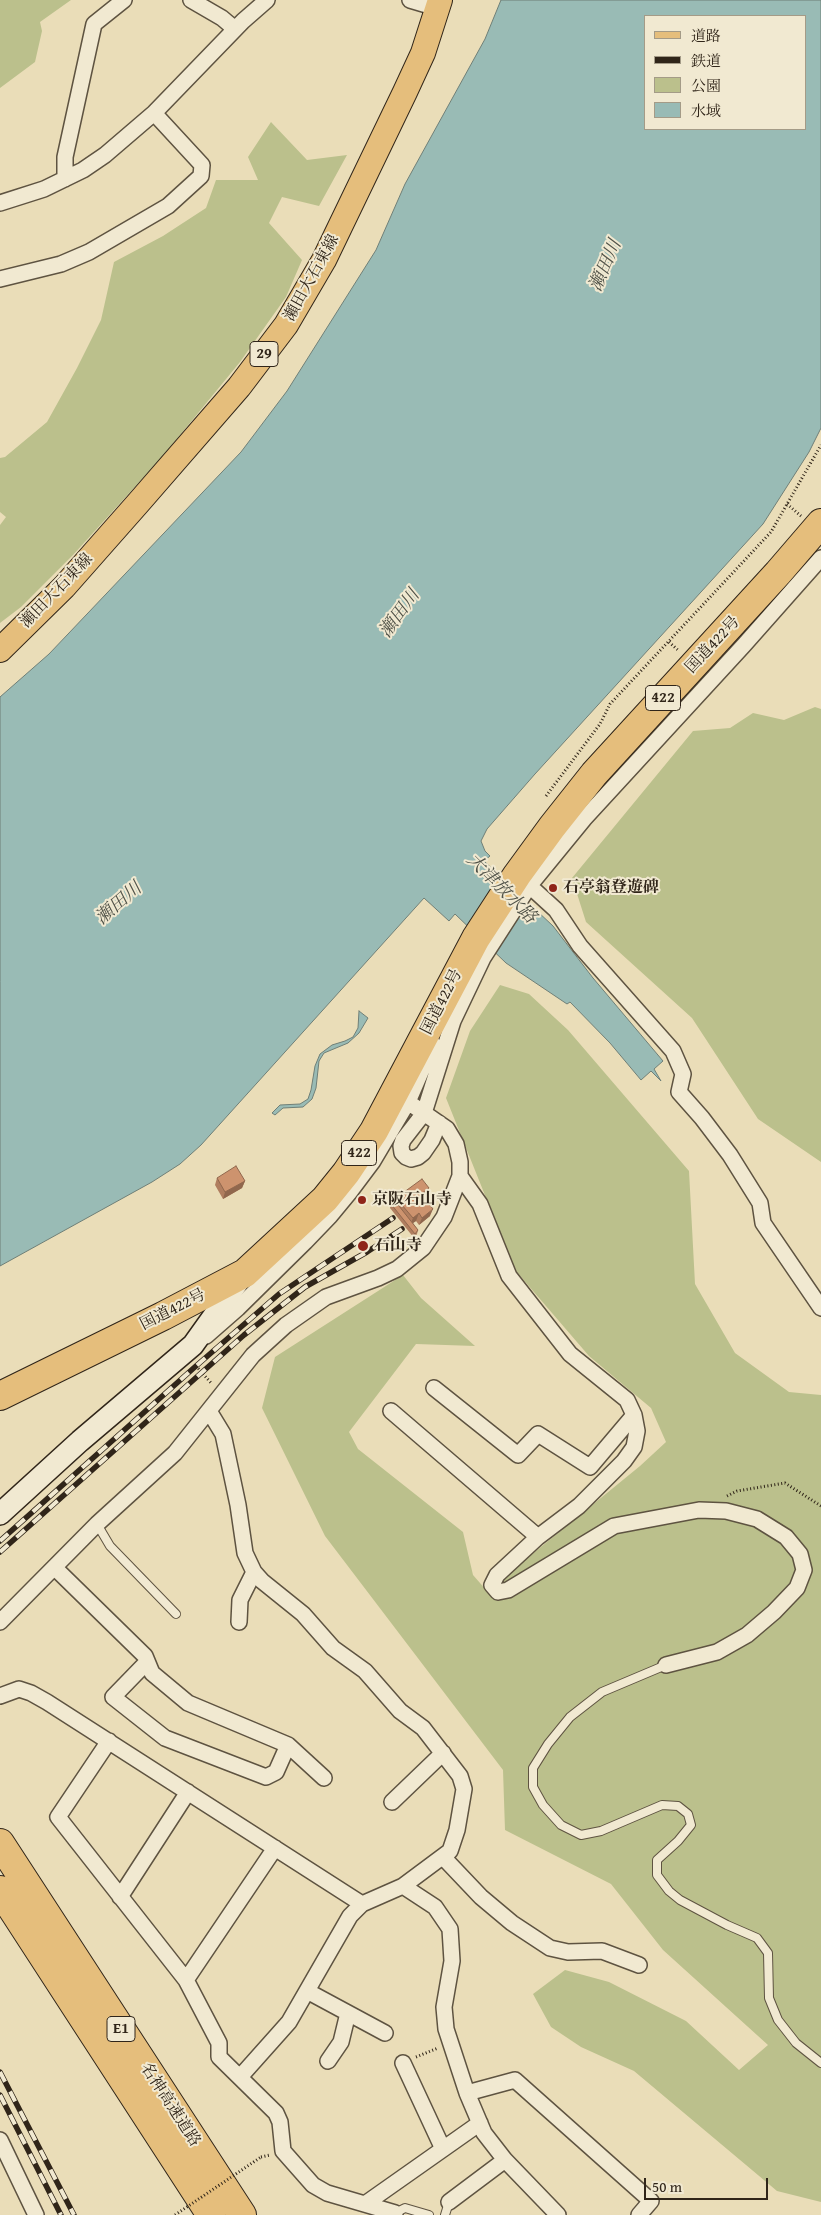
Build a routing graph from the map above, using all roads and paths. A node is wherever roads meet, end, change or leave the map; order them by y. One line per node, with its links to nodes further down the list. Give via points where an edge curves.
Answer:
1 (124, 0): 8 (street, via 94,24 65,157)
2 (191, 0): 6 (street)
3 (268, 0): 6 (street)
4 (410, 0): 5 (street)
5 (438, 4): 15 (main road, 瀬田大石東線 / 29, via 405,92 324,260 286,326 182,453 64,587)
6 (235, 29): 7 (street)
7 (154, 113): 8 (street, via 105,155); 10 (street, via 202,165 201,176 168,206 89,252 61,264)
8 (65, 179): 9 (street)
9 (0, 202)
10 (0, 279)
11 (821, 445): 16 (path, via 771,532 610,704 600,724)
12 (821, 523): 14 (highway, 国道422号 / 422)
13 (821, 558): 14 (street)
14 (786, 581): 17 (highway, 国道422号 / 422, via 594,774)
15 (0, 650)
16 (545, 798)
17 (520, 880): 18 (highway, 国道422号 / 422, via 476,938 438,1006); 19 (street, via 453,1021); 23 (street, via 556,910 580,946 673,1050 682,1074 679,1092 730,1155 760,1203 763,1223)
18 (402, 1097): 19 (street); 22 (highway, 国道422号 / 422, via 325,1199); 24 (street, via 373,1161 330,1216)
19 (424, 1113): 20 (street); 20 (street, via 403,1140 401,1146 406,1157 411,1159 423,1153)
20 (439, 1123): 21 (street, via 456,1144)
21 (460, 1176): 27 (street, via 444,1217 423,1248 397,1269 326,1297 286,1325 253,1354); 29 (street, via 480,1204 510,1276 570,1354 627,1400)
22 (244, 1273): 24 (street); 26 (highway, 国道422号 / 422)
23 (821, 1308)
24 (192, 1352): 27 (path, via 210,1381); 32 (street, via 80,1441)
25 (434, 1388): 29 (street, via 518,1455 538,1434 590,1467)
26 (1, 1394)
27 (213, 1406): 33 (street, via 174,1453); 36 (street, via 224,1434 245,1553)
28 (391, 1411): 34 (street)
29 (634, 1414): 34 (street, via 637,1431 634,1447 624,1461 579,1506)
30 (821, 1506): 31 (path, via 785,1484 738,1491)
31 (699, 1510): 34 (street, via 614,1526 508,1590 498,1592 492,1585 498,1575); 41 (street, via 726,1511 756,1519 786,1536 800,1554 804,1570 797,1588 747,1635 717,1652)
32 (0, 1514)
33 (97, 1524): 35 (street); 37 (lane, via 110,1546)
34 (538, 1537)
35 (55, 1568): 38 (street); 40 (street, via 145,1656)
36 (254, 1572): 39 (street, via 240,1600); 45 (street, via 303,1614 333,1648 365,1671 400,1711 423,1728)
37 (176, 1614)
38 (0, 1622)
39 (239, 1622)
40 (147, 1662): 44 (street, via 152,1673 188,1703); 44 (street, via 113,1697 165,1738 266,1777 276,1772)
41 (666, 1665): 64 (lane, via 602,1692 570,1717 533,1768 532,1787 561,1825 581,1836 662,1806 678,1806 688,1814 691,1825 657,1860 657,1875 680,1900 757,1938 768,1953 769,1998 778,2020 796,2043)
42 (0, 1696): 43 (street, via 19,1689 31,1692)
43 (109, 1741): 47 (street); 54 (street, via 58,1817)
44 (288, 1745): 46 (street)
45 (443, 1753): 48 (street); 51 (street, via 460,1776 464,1789 457,1830 450,1851)
46 (324, 1778)
47 (188, 1792): 50 (street); 54 (street)
48 (392, 1802)
49 (0, 1843): 79 (highway, 名神高速道路 / E1)
50 (275, 1848): 55 (street); 57 (street)
51 (443, 1856): 52 (street); 56 (street, via 494,1907 550,1948 568,1952 602,1951)
52 (403, 1886): 55 (street); 61 (street, via 436,1907 450,1929 452,1962 444,2007)
53 (0, 1890): 78 (highway, 名神高速道路 / E1)
54 (120, 1897): 57 (street)
55 (362, 1904): 58 (street, via 350,1916)
56 (638, 1965)
57 (186, 1980): 65 (street, via 219,2043 219,2057)
58 (307, 1991): 59 (street); 65 (street, via 289,2022)
59 (348, 2013): 60 (street); 62 (street, via 341,2042)
60 (385, 2033)
61 (450, 2042): 63 (path); 66 (street)
62 (328, 2061)
63 (403, 2063): 69 (street)
64 (821, 2063)
65 (240, 2077): 73 (street, via 276,2113 283,2151 313,2185 327,2193)
66 (467, 2093): 67 (street); 82 (street, via 515,2080 651,2201)
67 (480, 2123): 69 (street); 71 (street)
68 (0, 2140): 72 (street)
69 (443, 2149): 73 (street)
70 (261, 2157): 77 (path, bridge)
71 (505, 2160): 74 (street); 81 (street)
72 (5, 2164): 76 (street)
73 (365, 2204): 75 (street)
74 (447, 2209)
75 (395, 2213): 80 (lane, via 405,2208)
76 (36, 2215)
77 (175, 2215)
78 (211, 2215)
79 (242, 2215)
80 (429, 2215)
81 (558, 2215)
82 (639, 2215)

